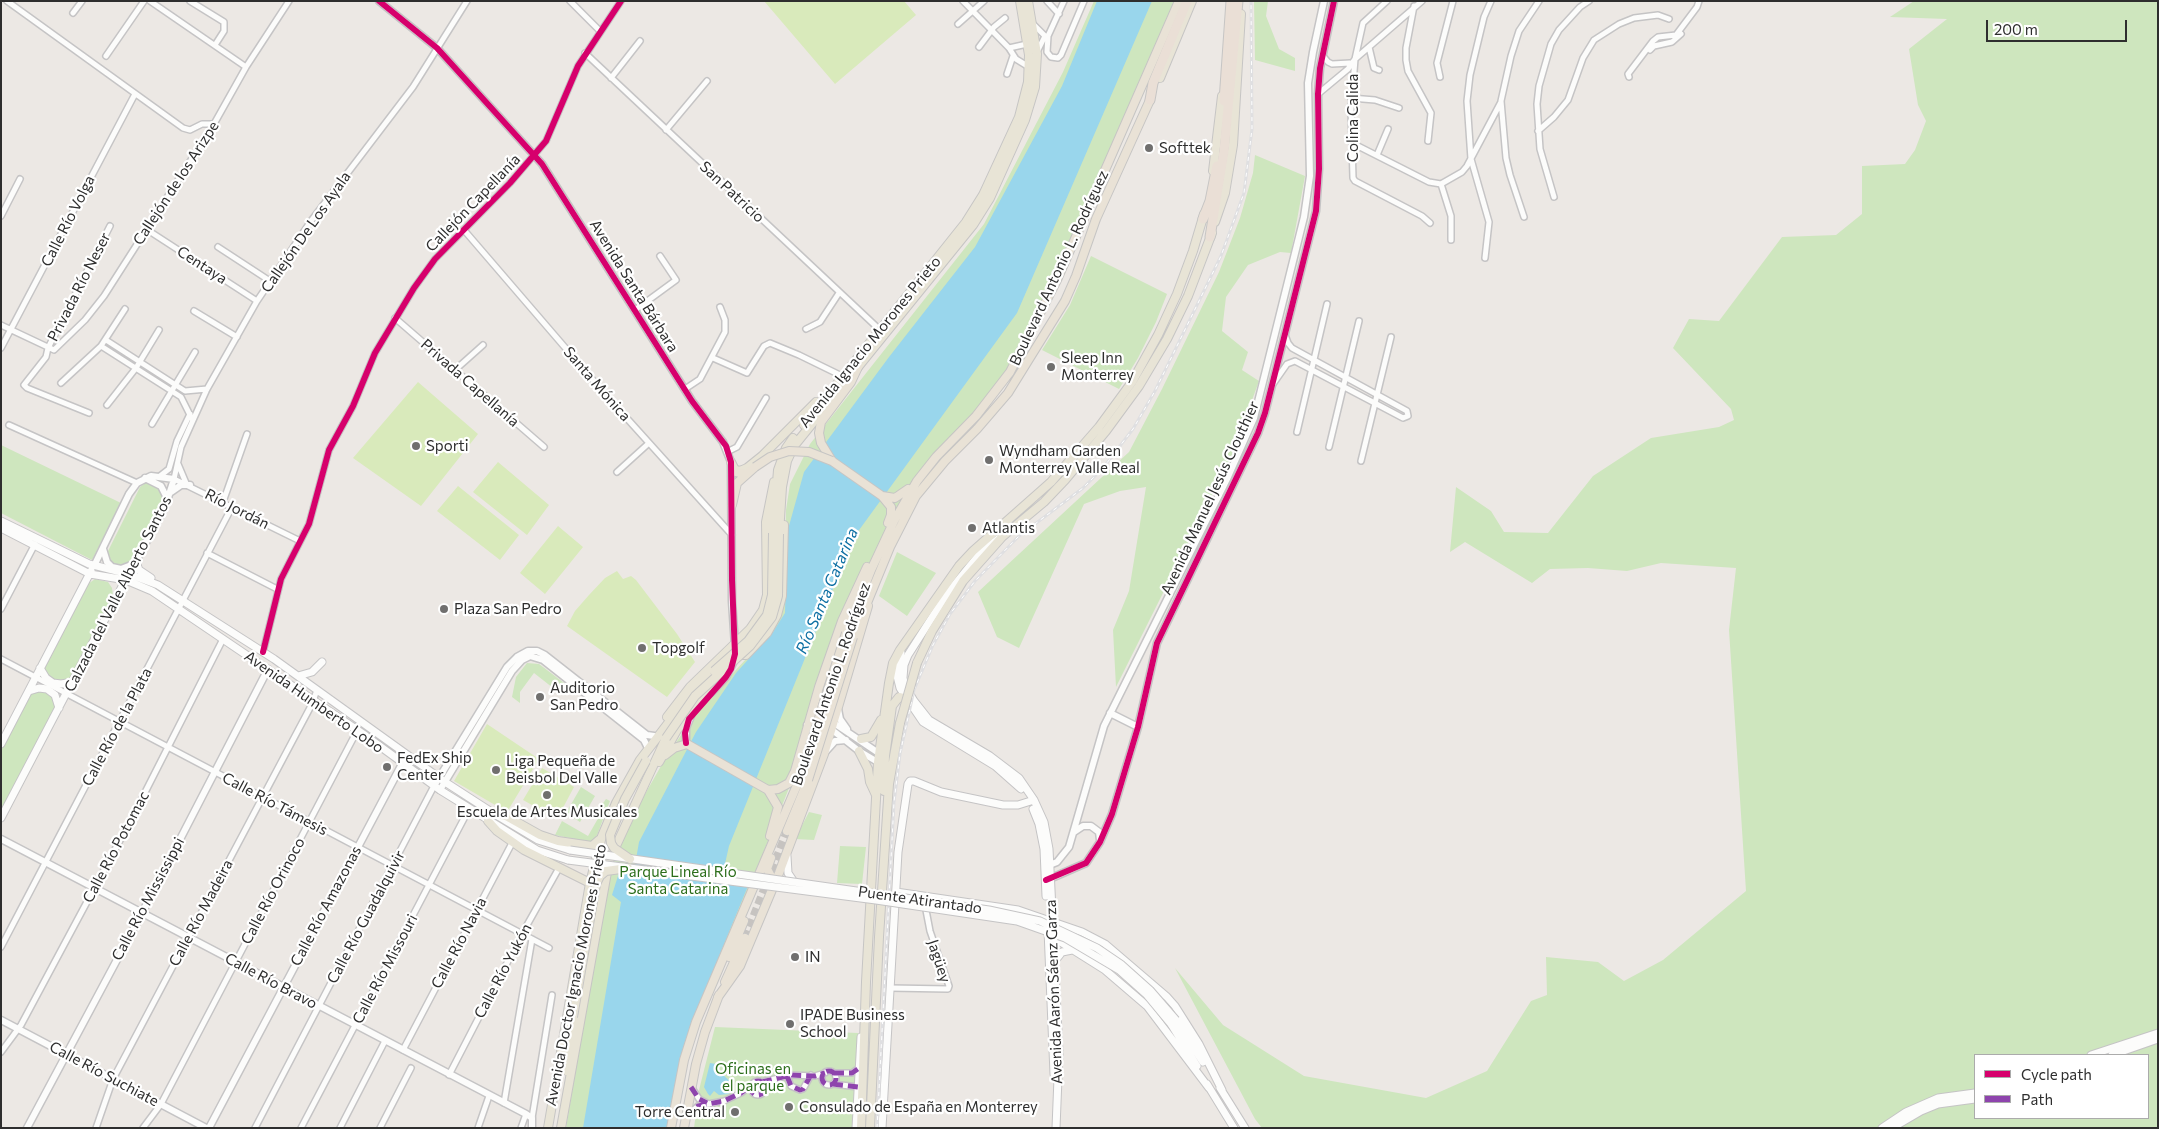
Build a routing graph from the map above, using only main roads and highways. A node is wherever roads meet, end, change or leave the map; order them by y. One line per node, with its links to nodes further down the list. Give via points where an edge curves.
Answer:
1 (1020, 1): 11 (main road, Avenida Ignacio Morones Prieto, via 1029,67 1025,99 983,195 966,222)
2 (1028, 1): 10 (main road, Avenida Ignacio Morones Prieto, via 1037,72 1032,102 990,198 973,225)
3 (1180, 1): 16 (highway, Boulevard Antonio L. Rodríguez, via 1069,252 1010,372 976,416)
4 (1230, 1): 8 (highway, via 1216,173)
5 (1240, 1): 9 (highway, via 1222,169); 9 (main road, via 1231,165)
6 (1190, 3): 7 (highway, via 1153,83)
7 (1150, 100): 30 (highway, Boulevard Antonio L. Rodríguez, via 1096,219 1065,301 1003,400 944,461 916,496 900,524)
8 (1203, 220): 33 (main road, via 1177,294 1132,382 1100,427 1056,478 959,566)
9 (1210, 237): 23 (main road, via 1188,296 1139,386 1064,480)
10 (858, 367): 12 (highway, via 851,382 821,422 822,447); 19 (main road, Avenida Ignacio Morones Prieto, via 791,451)
11 (833, 387): 13 (main road, via 762,456 743,470 739,471); 15 (main road, Avenida Ignacio Morones Prieto, via 786,448)
12 (832, 460): 14 (highway, bridge, via 805,451 789,451 770,457); 17 (highway)
13 (732, 465): 14 (highway, via 737,472)
14 (745, 474): 18 (highway, via 736,485)
15 (776, 476): 22 (main road, Avenida Ignacio Morones Prieto); 32 (main road, via 766,522 766,602 760,616)
16 (917, 481): 17 (highway, via 899,497); 31 (highway, Boulevard Antonio L. Rodríguez, via 878,554)
17 (882, 496): 60 (highway, via 891,507 890,519 842,621 789,783)
18 (732, 505)
19 (780, 507): 22 (main road, Avenida Ignacio Morones Prieto); 32 (main road, via 784,523 782,596 778,615 767,633 746,655 739,654)
20 (1, 521): 24 (main road)
21 (1, 528): 24 (main road, Avenida Humberto Lobo)
22 (776, 533): 40 (main road, Avenida Ignacio Morones Prieto, bridge, via 772,595 767,615 748,641); 49 (main road, Avenida Doctor Ignacio Morones Prieto, bridge, via 778,596 769,623 750,646 695,696)
23 (1002, 537): 56 (main road, bridge, via 963,581 932,631 917,664); 63 (main road, Avenida Aarón Sáenz Garza, via 983,550 947,594 908,655 903,678 909,694 929,720 1005,766 1019,778)
24 (36, 542): 26 (main road); 27 (main road, Avenida Humberto Lobo)
25 (135, 563): 29 (main road)
26 (94, 566): 27 (main road); 28 (main road)
27 (90, 574): 28 (main road, Avenida Humberto Lobo); 36 (main road)
28 (128, 577): 29 (main road); 37 (main road, Avenida Humberto Lobo); 41 (main road, Calzada del Valle Alberto Santos)
29 (156, 584): 38 (main road, Avenida Humberto Lobo)
30 (869, 596): 31 (highway, Boulevard Antonio L. Rodríguez); 70 (highway, via 867,616 824,754)
31 (850, 635): 58 (highway, Boulevard Antonio L. Rodríguez, bridge)
32 (735, 644): 34 (main road)
33 (904, 646): 43 (main road, Avenida Aarón Sáenz Garza, via 899,656 897,676); 44 (main road, via 892,668)
34 (719, 659): 55 (main road, via 690,686 647,746); 57 (main road, via 725,663 726,670 676,730)
35 (322, 662): 39 (main road, via 312,672)
36 (40, 668): 41 (main road, via 53,683); 42 (main road)
37 (268, 668): 38 (main road, via 272,664 281,670); 47 (main road, Avenida Humberto Lobo)
38 (290, 670): 39 (main road, Avenida Humberto Lobo)
39 (298, 676): 46 (main road, Avenida Humberto Lobo)
40 (709, 676): 55 (main road, Avenida Doctor Ignacio Morones Prieto, via 692,692)
41 (72, 682): 45 (main road, Calzada del Valle Alberto Santos)
42 (29, 691): 45 (main road, via 47,689 55,695); 52 (main road)
43 (907, 699): 56 (main road, via 899,697 893,704); 63 (main road, Avenida Aarón Sáenz Garza, via 927,726 1003,772)
44 (885, 706): 50 (main road, via 873,735 868,739); 56 (main road)
45 (59, 708): 65 (main road, Calzada del Valle Alberto Santos)
46 (348, 711): 47 (main road); 51 (main road, Avenida Humberto Lobo)
47 (349, 726): 48 (main road, Avenida Humberto Lobo)
48 (366, 736): 51 (main road, via 380,742); 66 (main road, Avenida Humberto Lobo)
49 (666, 738): 55 (main road); 59 (main road, Avenida Doctor Ignacio Morones Prieto)
50 (854, 739)
51 (388, 740): 64 (main road, Avenida Humberto Lobo)
52 (1, 744)
53 (687, 744): 57 (main road, via 672,750); 60 (highway)
54 (859, 751): 61 (main road)
55 (643, 761): 68 (main road, Avenida Doctor Ignacio Morones Prieto, via 616,803); 71 (main road, bridge, via 610,835 614,848)
56 (885, 761): 61 (main road); 81 (main road, via 888,807)
57 (659, 762): 59 (main road)
58 (804, 779): 62 (highway, Boulevard Antonio L. Rodríguez); 67 (highway, Boulevard Antonio L. Rodríguez)
59 (641, 790): 100 (main road, Avenida Doctor Ignacio Morones Prieto, via 609,861)
60 (767, 790): 72 (highway, via 776,801 778,811)
61 (876, 797): 80 (main road)
62 (791, 798): 72 (highway, Boulevard Antonio L. Rodríguez); 76 (highway, via 768,865 768,874)
63 (1032, 801): 74 (main road, Avenida Aarón Sáenz Garza, via 1048,866); 82 (main road, via 1003,805 909,782 900,831)
64 (493, 813): 68 (main road, via 506,816 540,835 570,844 592,846); 71 (main road, Avenida Humberto Lobo, bridge, via 538,840 570,850)
65 (1, 818)
66 (488, 821): 69 (main road, via 497,831)
67 (787, 831)
68 (602, 836): 75 (main road, Avenida Doctor Ignacio Morones Prieto)
69 (512, 839): 73 (main road, bridge, via 568,860); 75 (main road, via 534,856)
70 (787, 852): 76 (highway); 78 (main road, via 788,873)
71 (630, 859): 94 (main road, Puente Atirantado, bridge, via 989,910 1040,921 1097,948 1122,965 1150,990)
72 (764, 861): 77 (highway, Boulevard Antonio L. Rodríguez)
73 (628, 868): 77 (main road, Puente Atirantado, bridge); 100 (main road, bridge, via 606,871 596,884 572,1017 566,1061)
74 (1048, 880): 83 (main road, Avenida Aarón Sáenz Garza); 85 (main road, Avenida Aarón Sáenz Garza)
75 (590, 883): 105 (main road, Avenida Doctor Ignacio Morones Prieto)
76 (775, 883): 77 (highway); 78 (main road); 79 (highway)
77 (757, 886): 79 (highway, via 768,888); 94 (main road, Puente Atirantado, bridge, via 988,916 1038,927 1072,942 1119,970); 107 (highway, Boulevard Antonio L. Rodríguez, via 690,1041)
78 (796, 886): 80 (main road)
79 (770, 895): 92 (highway, via 740,966)
80 (870, 896): 81 (main road); 93 (main road)
81 (882, 897): 82 (main road); 96 (main road)
82 (894, 897): 84 (main road, via 999,906); 86 (main road, via 1017,918); 112 (main road)
83 (1047, 911): 84 (main road); 85 (main road, Avenida Aarón Sáenz Garza)
84 (1039, 916): 85 (main road)
85 (1050, 921): 86 (main road, Avenida Aarón Sáenz Garza); 89 (main road, via 1082,932)
86 (1051, 936): 88 (main road); 90 (main road, Avenida Aarón Sáenz Garza); 113 (main road, Avenida Aarón Sáenz Garza)
87 (745, 938): 92 (highway)
88 (1072, 950): 90 (main road, via 1062,952); 91 (main road)
89 (1115, 952): 91 (main road, via 1112,966); 102 (main road, via 1175,1006)
90 (1054, 962): 114 (main road, Avenida Aarón Sáenz Garza, via 1058,1051)
91 (1105, 970): 101 (main road, via 1147,1006)
92 (718, 997): 108 (highway, via 702,1040)
93 (865, 1015): 96 (main road, via 870,1018 870,1033); 109 (main road, via 861,1031); 110 (main road)
94 (1174, 1022): 101 (main road); 102 (main road)
95 (2158, 1033): 98 (main road)
96 (874, 1039): 111 (main road)
97 (2158, 1039): 99 (main road)
98 (2094, 1054)
99 (2115, 1054)
100 (568, 1078): 106 (main road, Avenida Doctor Ignacio Morones Prieto)
101 (1209, 1088): 115 (main road)
102 (1222, 1090): 116 (main road)
103 (1974, 1093): 117 (main road, via 1938,1098 1906,1112)
104 (1974, 1099): 118 (main road, via 1938,1104)
105 (548, 1128)
106 (561, 1128)
107 (671, 1128)
108 (684, 1128)
109 (856, 1128)
110 (861, 1128)
111 (870, 1128)
112 (882, 1128)
113 (1052, 1128)
114 (1056, 1128)
115 (1234, 1128)
116 (1245, 1128)
117 (1882, 1128)
118 (1892, 1128)

